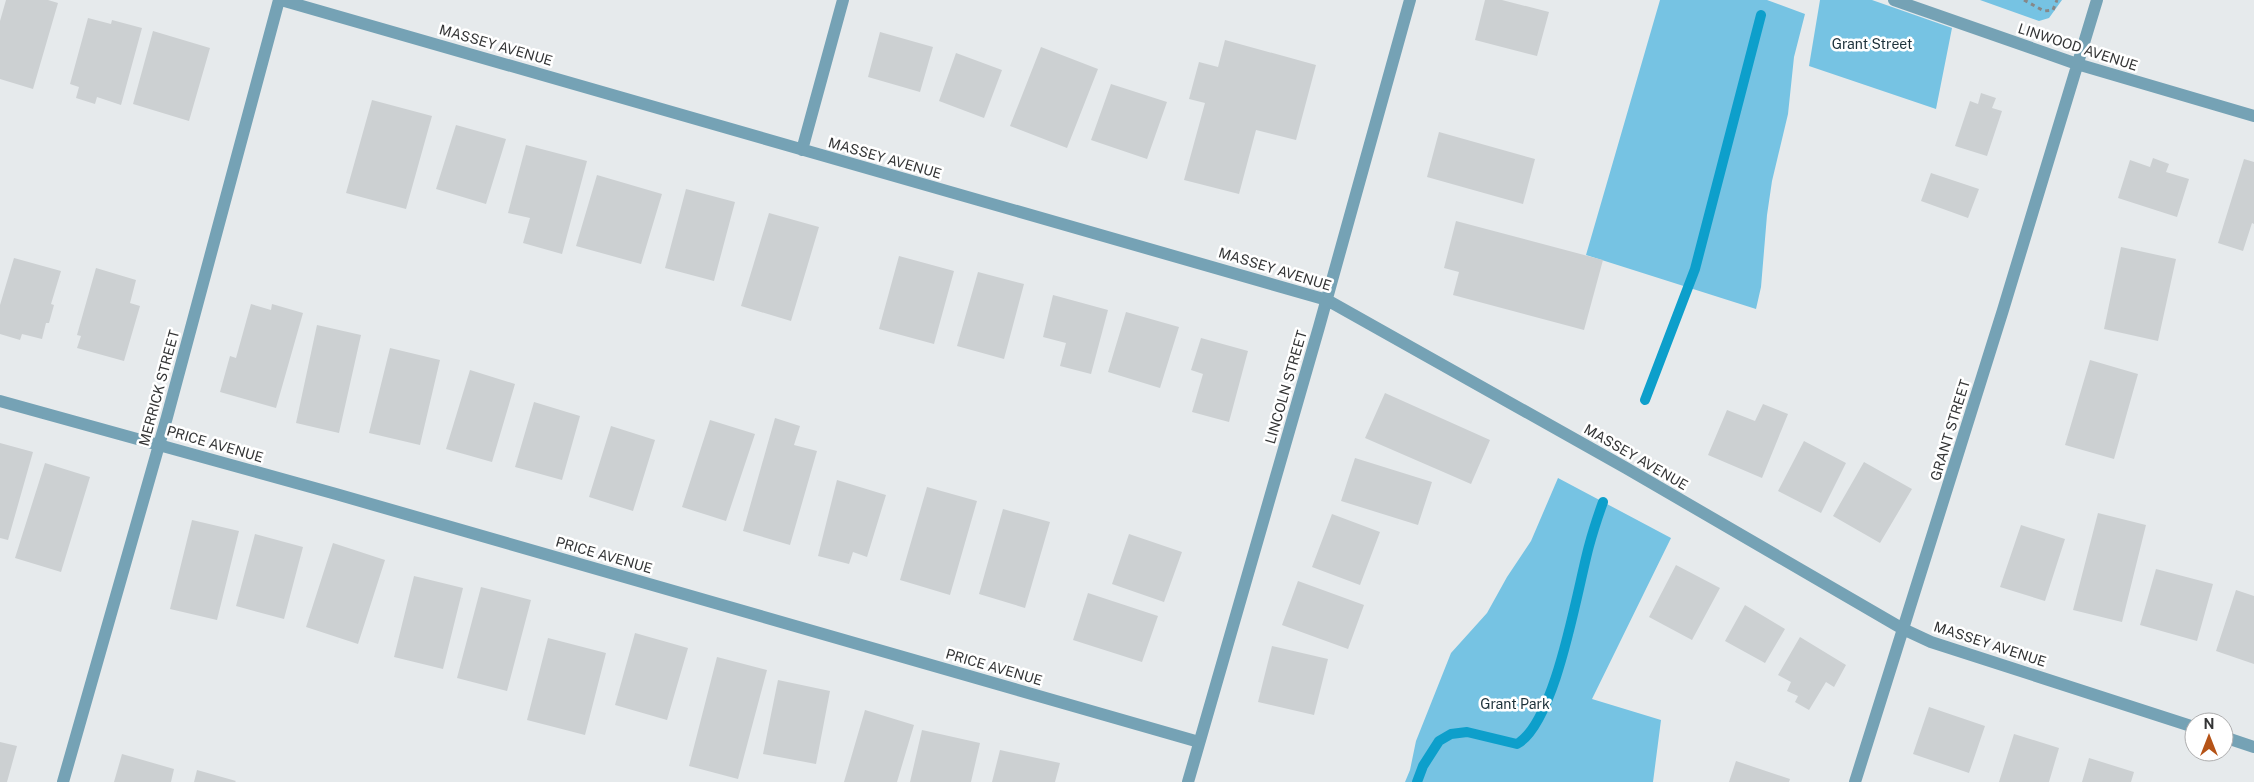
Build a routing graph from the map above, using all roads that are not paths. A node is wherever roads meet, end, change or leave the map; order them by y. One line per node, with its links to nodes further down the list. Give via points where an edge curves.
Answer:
1 (280, 0): 8 (street, MASSEY AVENUE); 11 (street, MERRICK STREET)
2 (843, 0): 8 (street)
3 (1410, 0): 9 (street, LINCOLN STREET)
4 (1894, 0): 6 (street, LINWOOD AVENUE)
5 (2097, 0): 6 (street, GRANT STREET)
6 (2078, 64): 7 (street, LINWOOD AVENUE); 12 (street, GRANT STREET)
7 (2254, 116)
8 (802, 150): 9 (street, MASSEY AVENUE)
9 (1327, 300): 12 (street, MASSEY AVENUE); 15 (street, LINCOLN STREET)
10 (0, 400): 11 (street, PRICE AVENUE)
11 (159, 445): 15 (street, PRICE AVENUE); 17 (street, MERRICK STREET)
12 (1903, 629): 13 (street, MASSEY AVENUE, via 1930,642); 19 (street, GRANT STREET)
13 (2184, 724)
14 (2234, 740): 16 (street)
15 (1199, 742): 18 (street, LINCOLN STREET)
16 (2254, 747)
17 (63, 782)
18 (1188, 782)
19 (1855, 782)

